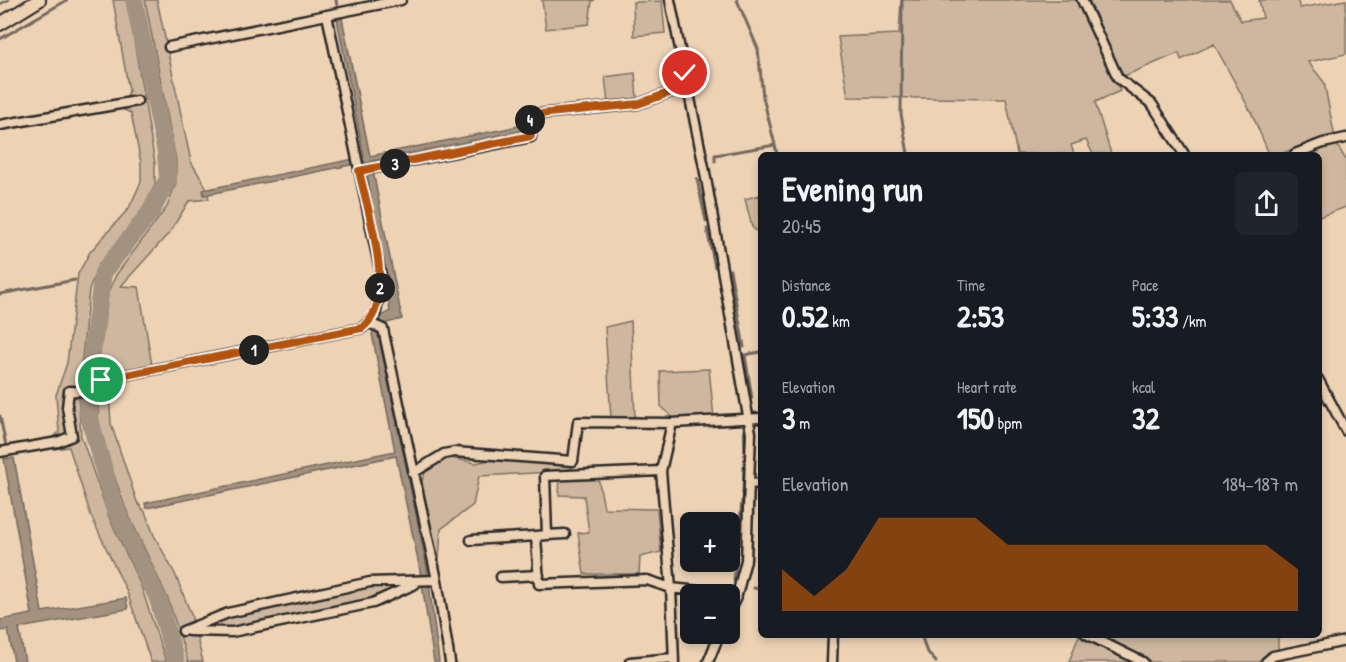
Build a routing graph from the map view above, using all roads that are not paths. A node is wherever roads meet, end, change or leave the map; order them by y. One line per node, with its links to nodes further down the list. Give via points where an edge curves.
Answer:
1 (39, 0): 6 (main road)
2 (402, 0): 5 (street)
3 (670, 0): 8 (street)
4 (1082, 0): 12 (street, via 1118,78 1152,104)
5 (327, 15): 7 (street); 14 (street)
6 (0, 24)
7 (169, 46)
8 (688, 86): 14 (street, via 638,104 529,115 531,136); 18 (street)
9 (137, 101): 10 (street)
10 (0, 125)
11 (1346, 138): 13 (street)
12 (1183, 152)
13 (1300, 152)
14 (362, 166): 15 (street, via 382,280 375,317)
15 (369, 323): 21 (street, via 362,328 101,380 102,392 69,391 67,407 72,436); 23 (street, via 383,329)
16 (1322, 386): 20 (street)
17 (758, 418): 18 (street)
18 (749, 419): 19 (street); 24 (street)
19 (672, 423): 22 (street); 23 (street, via 578,422 573,461 454,452)
20 (1346, 431)
21 (0, 452)
22 (661, 471): 27 (street, via 545,476); 35 (street)
23 (413, 473): 32 (street)
24 (750, 483): 25 (street); 34 (street, via 746,560)
25 (758, 484)
26 (565, 534): 27 (street)
27 (547, 535): 28 (street)
28 (536, 536): 29 (street); 30 (street)
29 (471, 540)
30 (539, 575): 31 (street); 35 (street, via 539,584 647,580)
31 (501, 577)
32 (437, 580): 33 (street); 42 (street)
33 (418, 582): 33 (street, via 370,582 228,613 183,631 232,632 373,603)
34 (735, 584)
35 (671, 588): 36 (street); 41 (street)
36 (680, 589)
37 (833, 638): 45 (street)
38 (1094, 638): 46 (street)
39 (1346, 641): 47 (street, via 1273,656)
40 (715, 644): 44 (street)
41 (674, 660): 43 (street)
42 (450, 662)
43 (630, 662)
44 (708, 662)
45 (832, 662)
46 (1143, 662)
47 (1266, 662)

